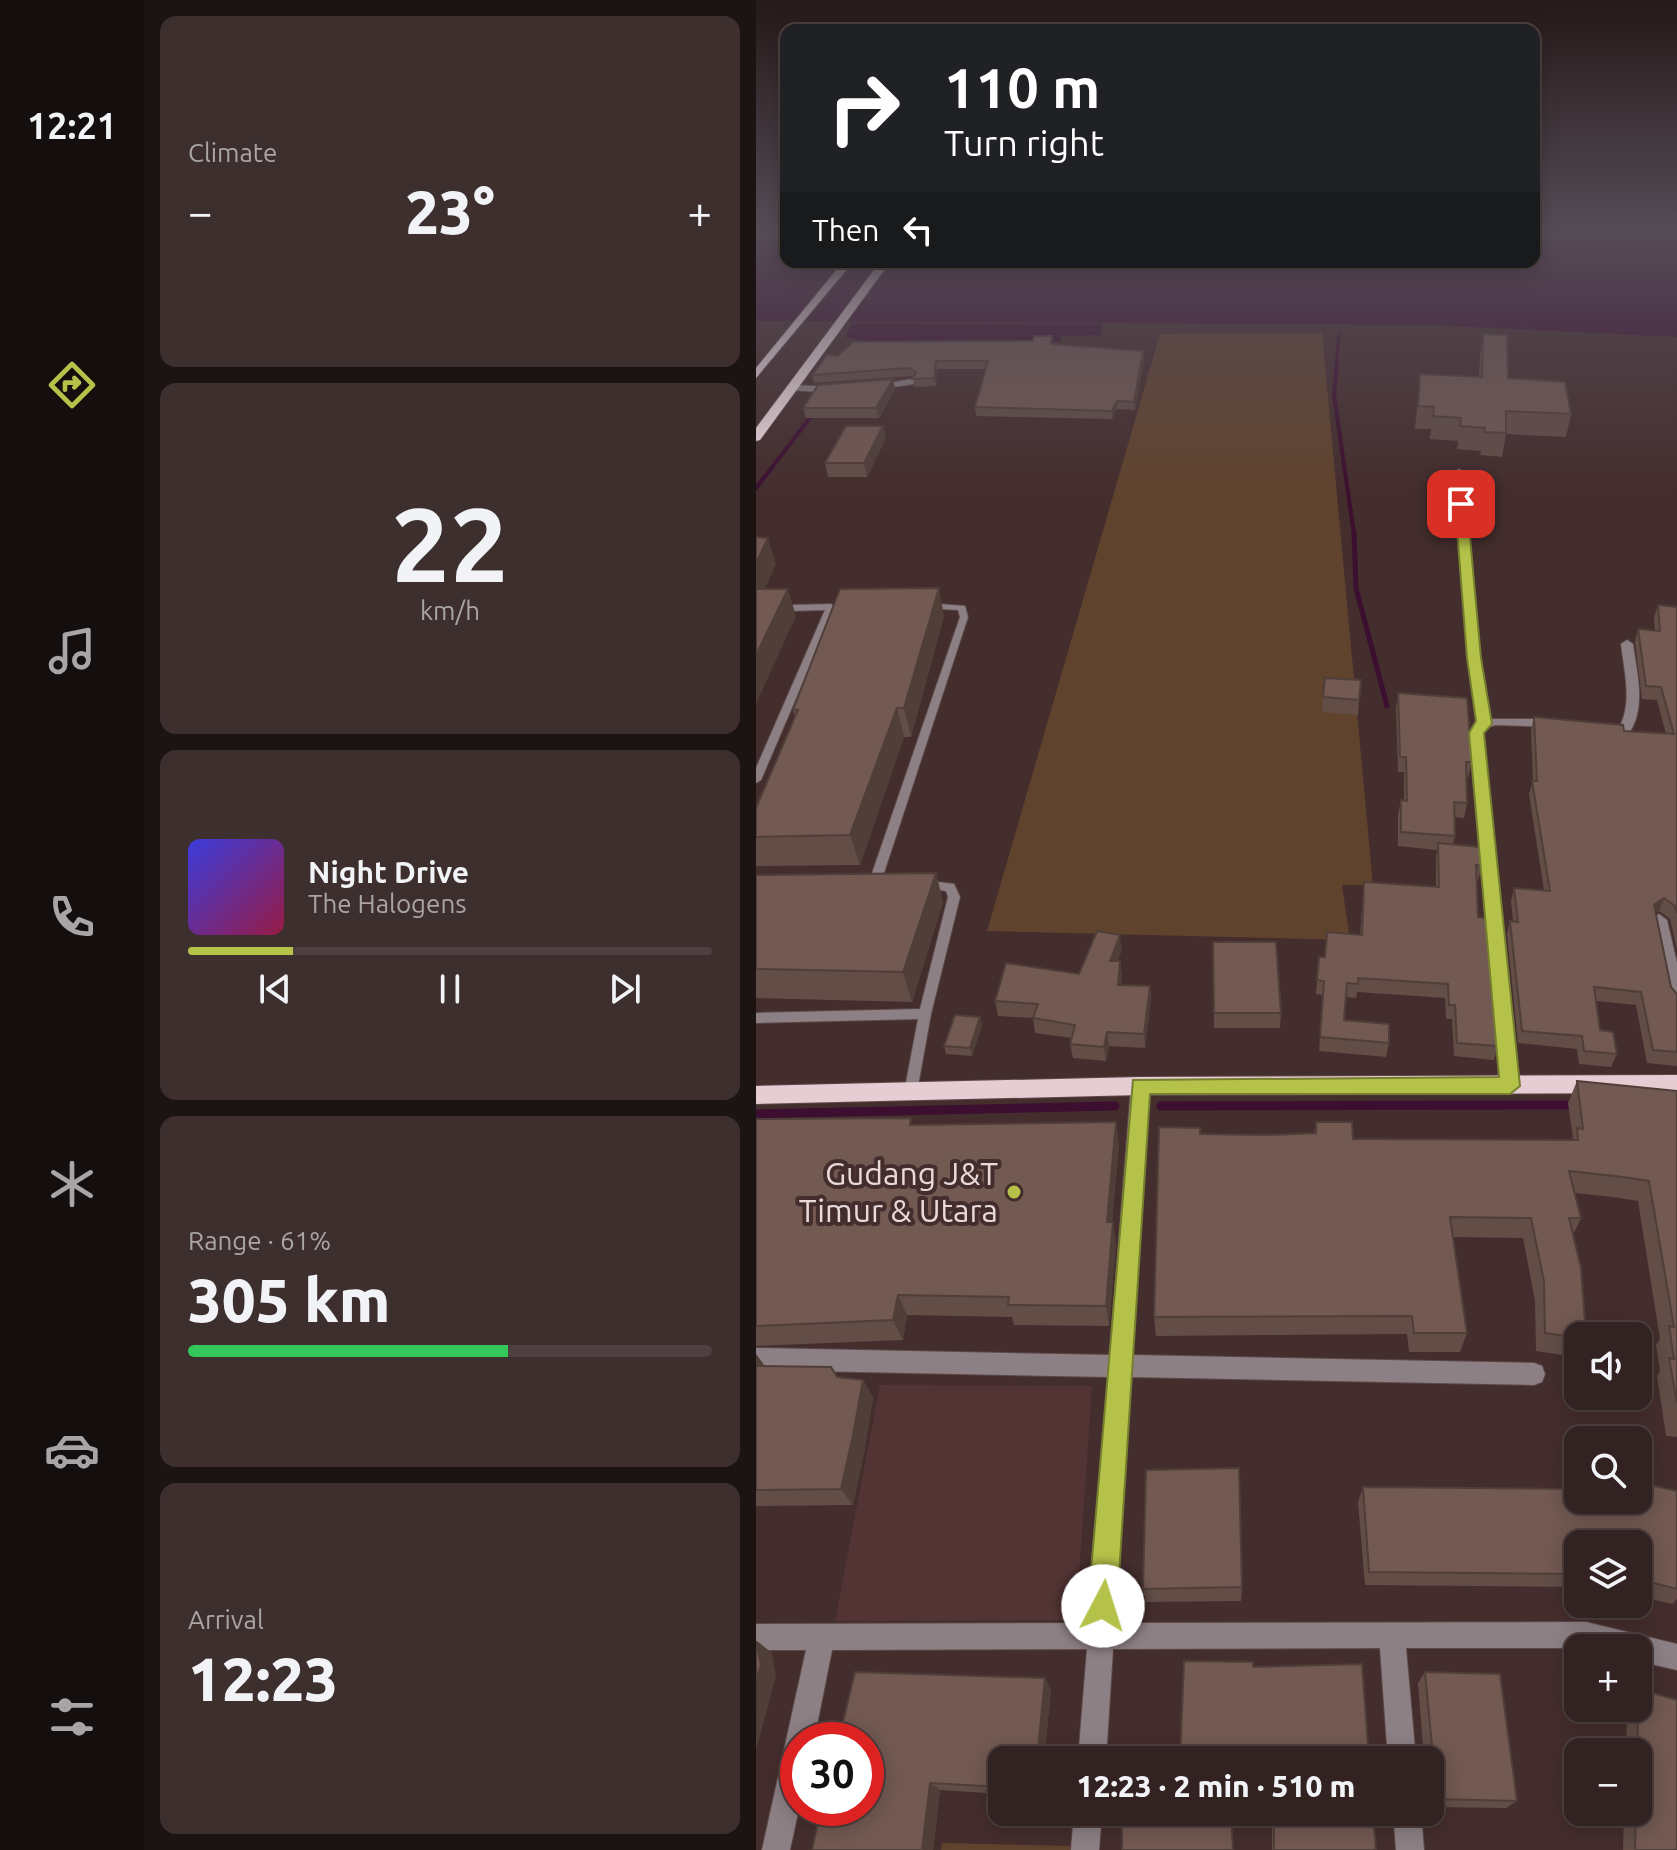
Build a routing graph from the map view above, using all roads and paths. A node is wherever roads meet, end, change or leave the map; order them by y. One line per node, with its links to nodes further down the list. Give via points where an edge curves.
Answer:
1 (801, 319): 3 (highway)
2 (842, 319): 5 (highway)
3 (756, 375)
4 (911, 382): 6 (street)
5 (794, 384): 7 (street); 8 (highway)
6 (864, 388)
7 (846, 389)
8 (756, 437)
9 (1459, 472): 15 (street)
10 (909, 606): 20 (lane, via 956,605 964,617)
11 (831, 607): 12 (lane); 13 (lane); 16 (lane)
12 (847, 607)
13 (756, 609)
14 (1627, 644): 15 (street, via 1632,715 1623,732 1508,721)
15 (1484, 724): 29 (street, via 1476,733)
16 (772, 743): 17 (lane); 18 (lane)
17 (756, 744)
18 (756, 780)
19 (860, 885): 20 (lane)
20 (874, 885): 21 (lane)
21 (889, 885)
22 (904, 885): 25 (lane, via 950,887 954,897)
23 (1659, 920): 24 (street)
24 (1677, 999)
25 (925, 1014): 26 (lane); 30 (lane)
26 (756, 1018)
27 (1677, 1084): 29 (main road)
28 (1140, 1086): 29 (main road); 30 (main road); 33 (street)
29 (1510, 1086)
30 (911, 1093): 31 (main road)
31 (756, 1095)
32 (756, 1359): 33 (street)
33 (1122, 1364): 34 (street); 35 (street)
34 (1534, 1374)
35 (1100, 1636): 36 (street); 38 (street); 41 (street)
36 (1392, 1636): 39 (street, via 1586,1635); 42 (street)
37 (756, 1637): 38 (street)
38 (822, 1637): 40 (street)
39 (1677, 1657)
40 (804, 1722)
41 (1093, 1746)
42 (1401, 1746)
43 (781, 1826): 46 (street)
44 (1087, 1826): 47 (street)
45 (1408, 1826): 48 (street)
46 (776, 1850)
47 (1085, 1850)
48 (1410, 1850)

